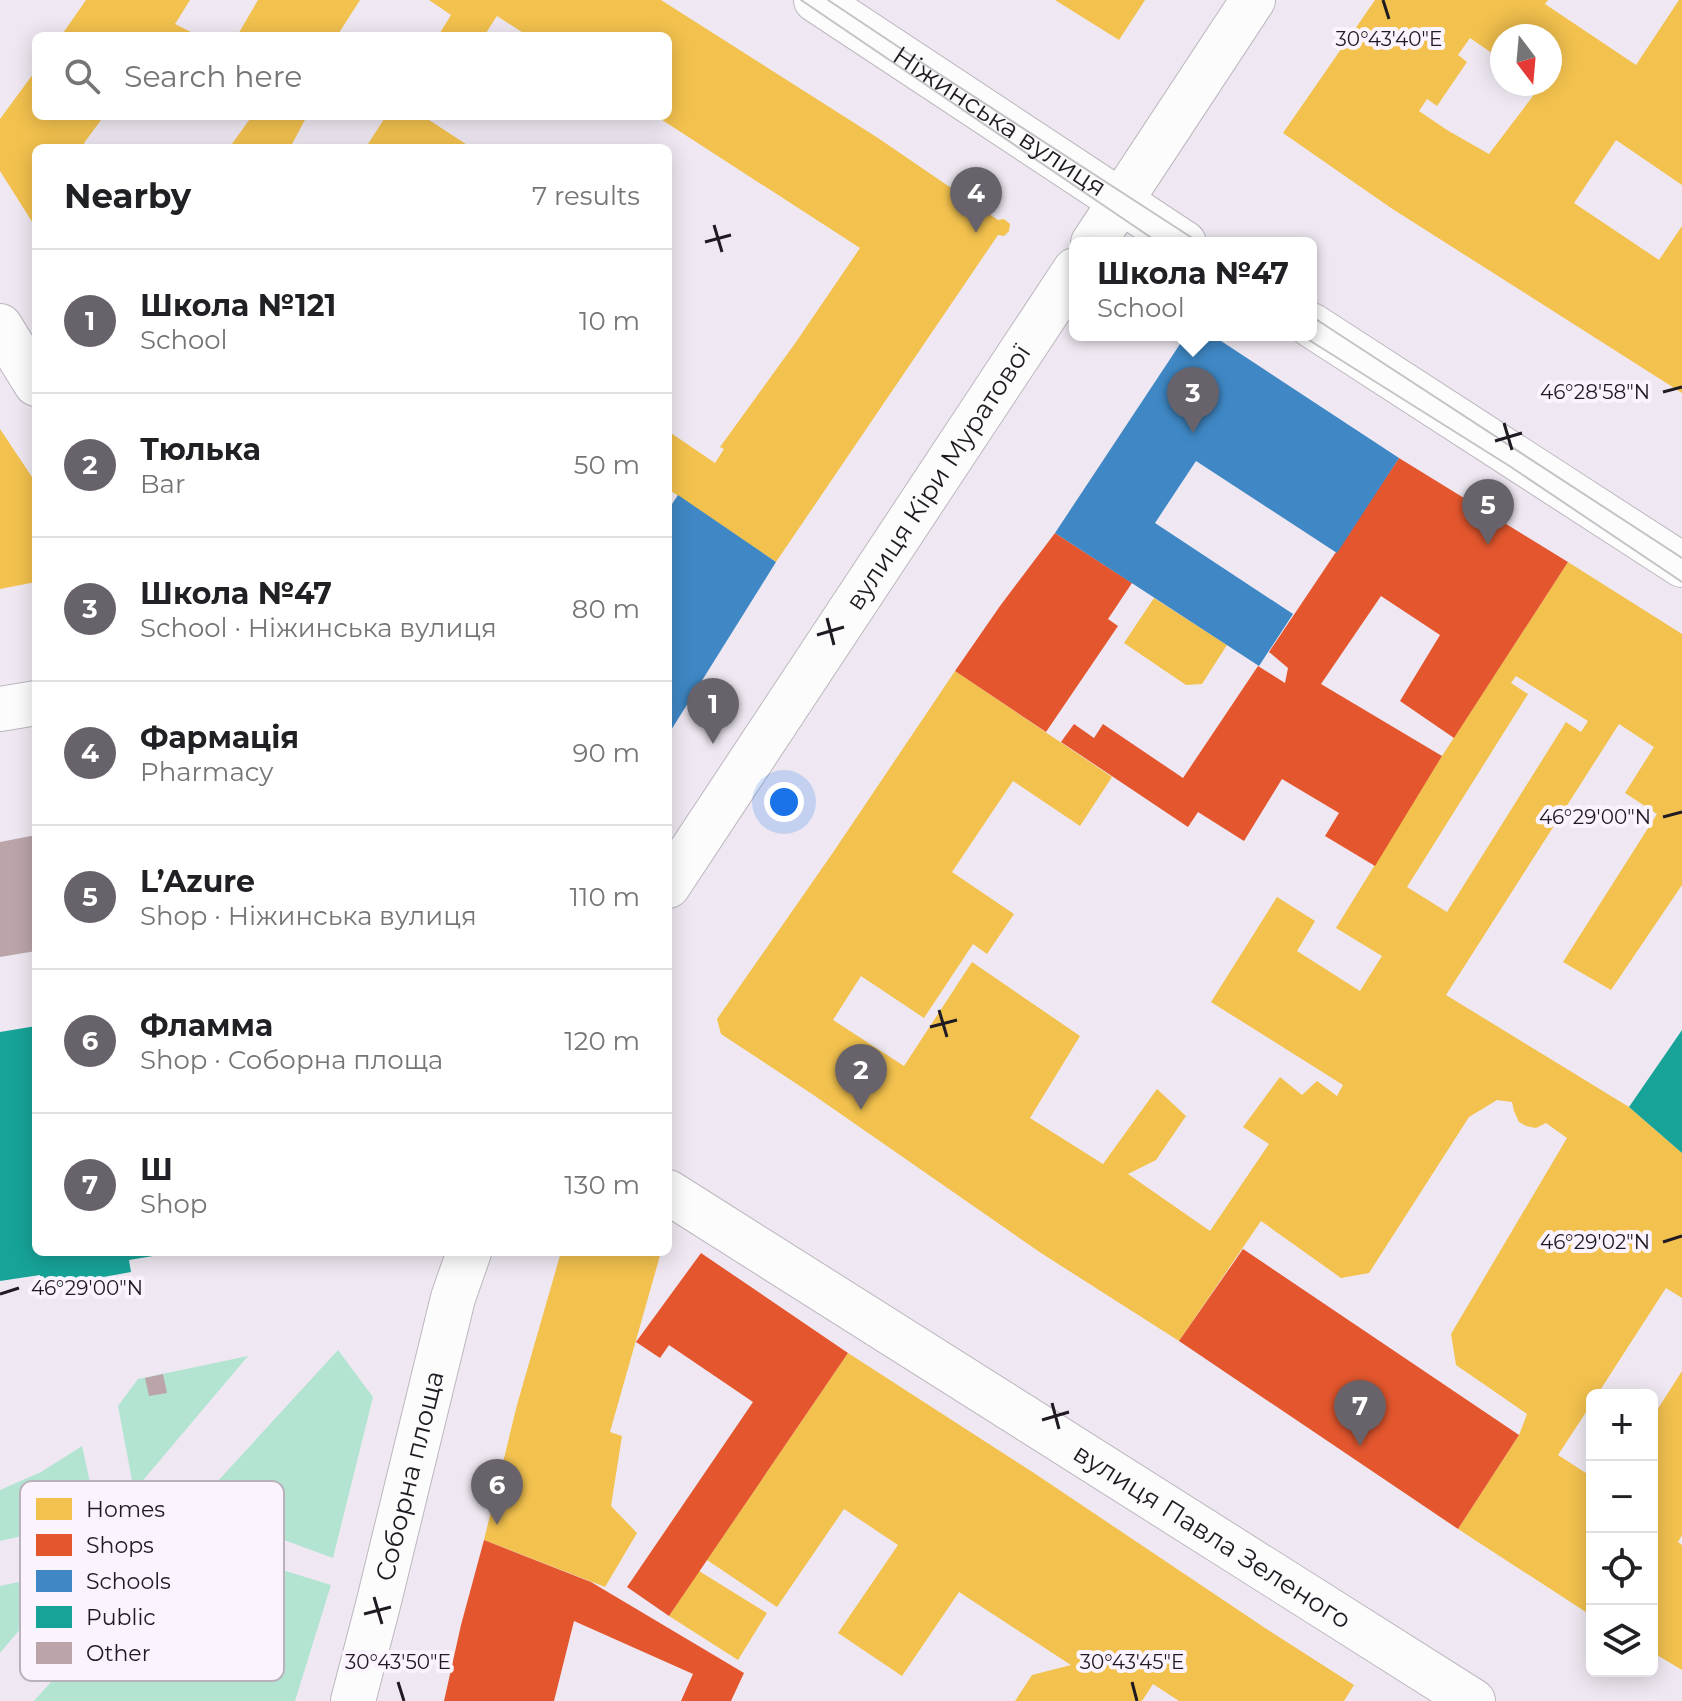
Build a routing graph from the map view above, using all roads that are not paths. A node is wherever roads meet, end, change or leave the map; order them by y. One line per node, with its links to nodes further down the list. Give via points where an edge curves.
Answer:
1 (816, 0): 3 (street, Ніжинська вулиця)
2 (1253, 0): 3 (street)
3 (1120, 201): 4 (street); 5 (street, Ніжинська вулиця)
4 (1097, 237)
5 (1175, 237)
6 (1069, 279): 13 (street, вулиця Кіри Муратової)
7 (0, 326): 9 (street)
8 (1317, 329): 10 (street)
9 (32, 378)
10 (1682, 565)
11 (32, 704): 12 (street)
12 (0, 709)
13 (672, 880)
14 (672, 1195): 19 (street, вулиця Павла Зеленого)
15 (453, 1256): 17 (street, Соборна площа)
16 (468, 1256): 17 (street, Соборна площа)
17 (453, 1298): 18 (street, Соборна площа)
18 (353, 1701)
19 (1473, 1701)

